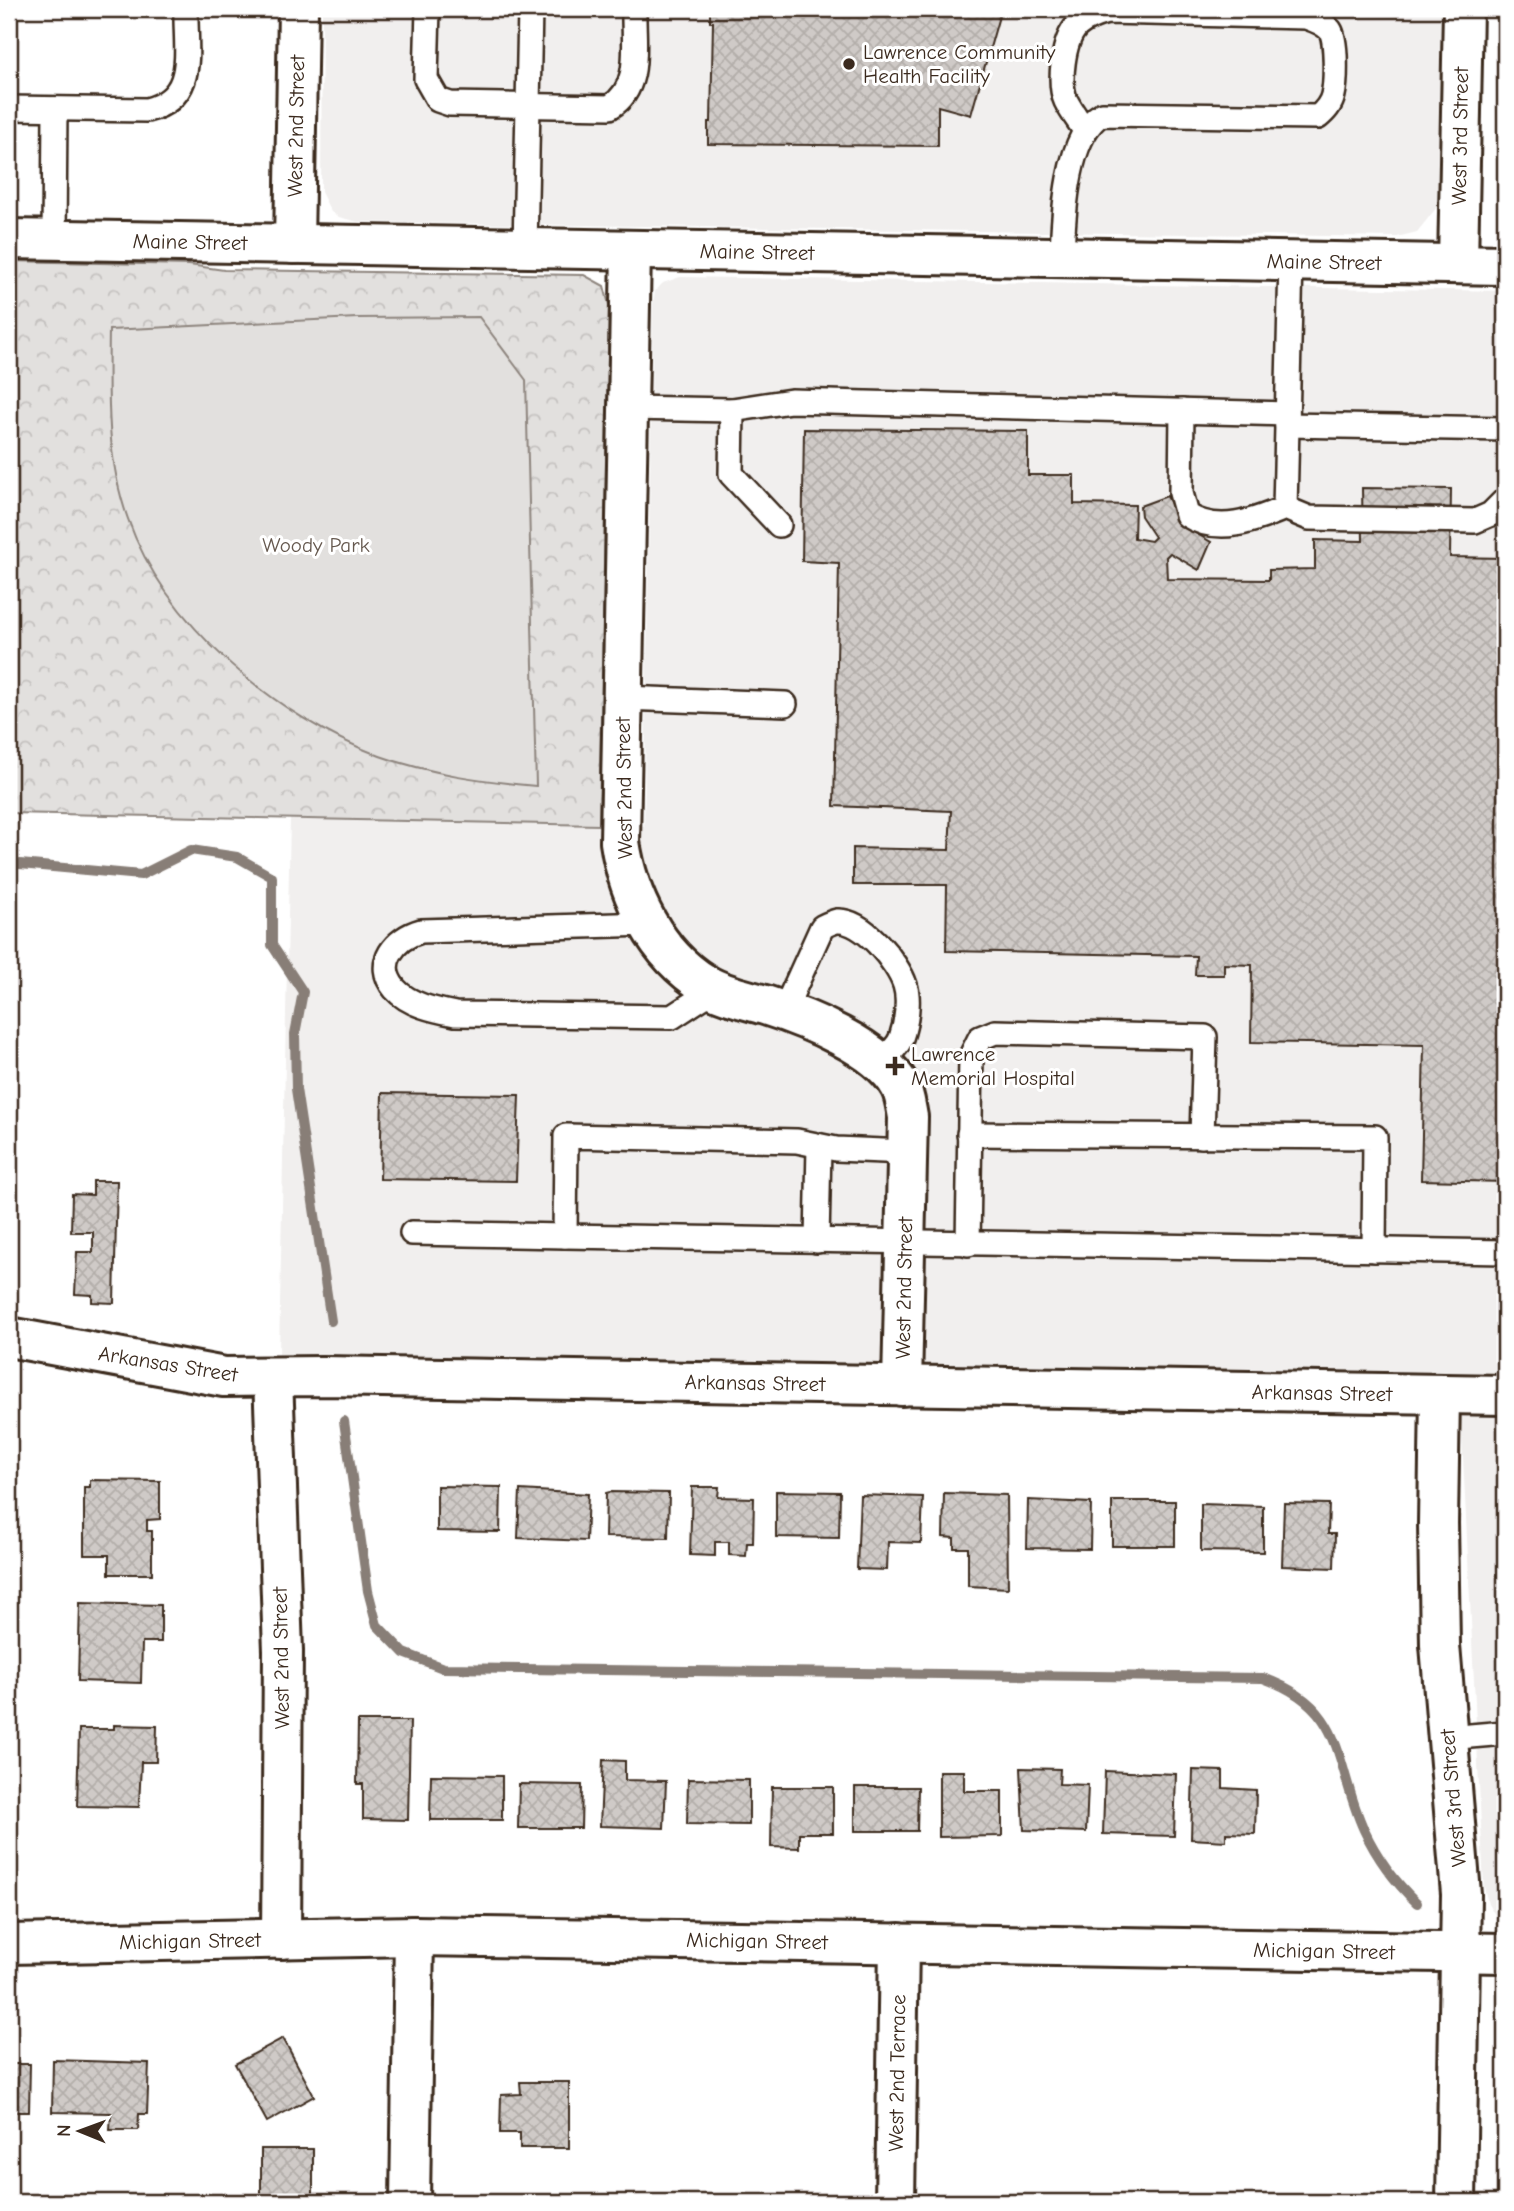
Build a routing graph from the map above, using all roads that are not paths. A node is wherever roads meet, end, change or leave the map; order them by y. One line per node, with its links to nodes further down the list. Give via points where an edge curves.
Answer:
1 (186, 9): 9 (lane, via 185,69 174,99 147,110)
2 (298, 9): 13 (street, West 2nd Street)
3 (428, 9): 7 (lane, via 426,79 438,100)
4 (530, 9): 7 (lane)
5 (634, 9): 7 (lane, via 633,78 620,101 610,107)
6 (1462, 9): 18 (street, West 3rd Street)
7 (528, 106): 14 (lane)
8 (9, 108): 9 (lane)
9 (55, 109): 12 (lane)
10 (1084, 130): 10 (lane, via 1102,114 1318,117 1334,95 1331,32 1306,17 1093,15 1074,29 1068,42 1062,85); 16 (lane, via 1066,195)
11 (9, 239): 12 (street, Maine Street)
12 (54, 240): 13 (street, Maine Street)
13 (294, 244): 14 (street, Maine Street)
14 (525, 248): 15 (street, Maine Street)
15 (631, 250): 16 (street, Maine Street); 20 (street, West 2nd Street)
16 (1062, 257): 17 (street, Maine Street)
17 (1291, 261): 18 (street, Maine Street); 23 (lane)
18 (1458, 264): 19 (street, Maine Street)
19 (1505, 265)
20 (628, 408): 21 (lane); 28 (street, West 2nd Street)
21 (732, 410): 22 (lane, via 791,401); 27 (lane, via 731,474)
22 (1182, 411): 23 (lane); 26 (lane, via 1181,493 1187,515 1202,525 1228,525)
23 (1287, 419): 24 (lane); 26 (lane)
24 (1505, 429)
25 (1505, 499): 26 (lane, via 1491,514 1475,521 1309,519)
26 (1285, 508)
27 (779, 524)
28 (623, 698): 29 (lane); 30 (street, West 2nd Street, via 620,842 632,890)
29 (785, 704)
30 (649, 924): 31 (street, West 2nd Street, via 688,970); 31 (lane, via 421,931 404,936 391,949 387,968 394,988 425,1007 455,1014 672,1017)
31 (715, 989): 32 (street, West 2nd Street)
32 (784, 1011): 33 (street, West 2nd Street); 33 (lane, via 822,927 839,921 858,927 892,961 906,986 900,1041)
33 (880, 1062): 37 (street, West 2nd Street, via 902,1089 908,1117)
34 (970, 1134): 35 (lane); 35 (lane, via 971,1056 980,1038 995,1032 1205,1037); 42 (lane)
35 (1202, 1136): 43 (lane, via 1375,1137)
36 (819, 1146): 37 (lane); 39 (lane, via 797,1141 566,1136); 40 (lane)
37 (907, 1152): 41 (street, West 2nd Street)
38 (412, 1233): 39 (lane)
39 (565, 1236): 40 (lane)
40 (817, 1241): 41 (lane)
41 (905, 1243): 42 (lane); 47 (street, West 2nd Street)
42 (968, 1244): 43 (lane)
43 (1374, 1250): 44 (lane)
44 (1505, 1252)
45 (9, 1337): 46 (street, Arkansas Street, via 224,1377)
46 (273, 1377): 47 (street, Arkansas Street); 53 (street, West 2nd Street, via 283,1651)
47 (902, 1386): 48 (street, Arkansas Street)
48 (1440, 1395): 49 (street, Arkansas Street); 51 (street, West 3rd Street, via 1438,1550)
49 (1505, 1395)
50 (1505, 1732): 51 (lane)
51 (1447, 1738): 56 (street, West 3rd Street, via 1460,1865)
52 (414, 1936): 53 (street, Michigan Street); 54 (street, Michigan Street); 58 (street)
53 (281, 1939): 55 (street, Michigan Street)
54 (900, 1943): 56 (street, Michigan Street); 59 (street, West 2nd Terrace)
55 (9, 1944)
56 (1460, 1952): 57 (street, Michigan Street); 60 (street, West 3rd Street)
57 (1505, 1953)
58 (410, 2202)
59 (895, 2202)
60 (1456, 2202)

